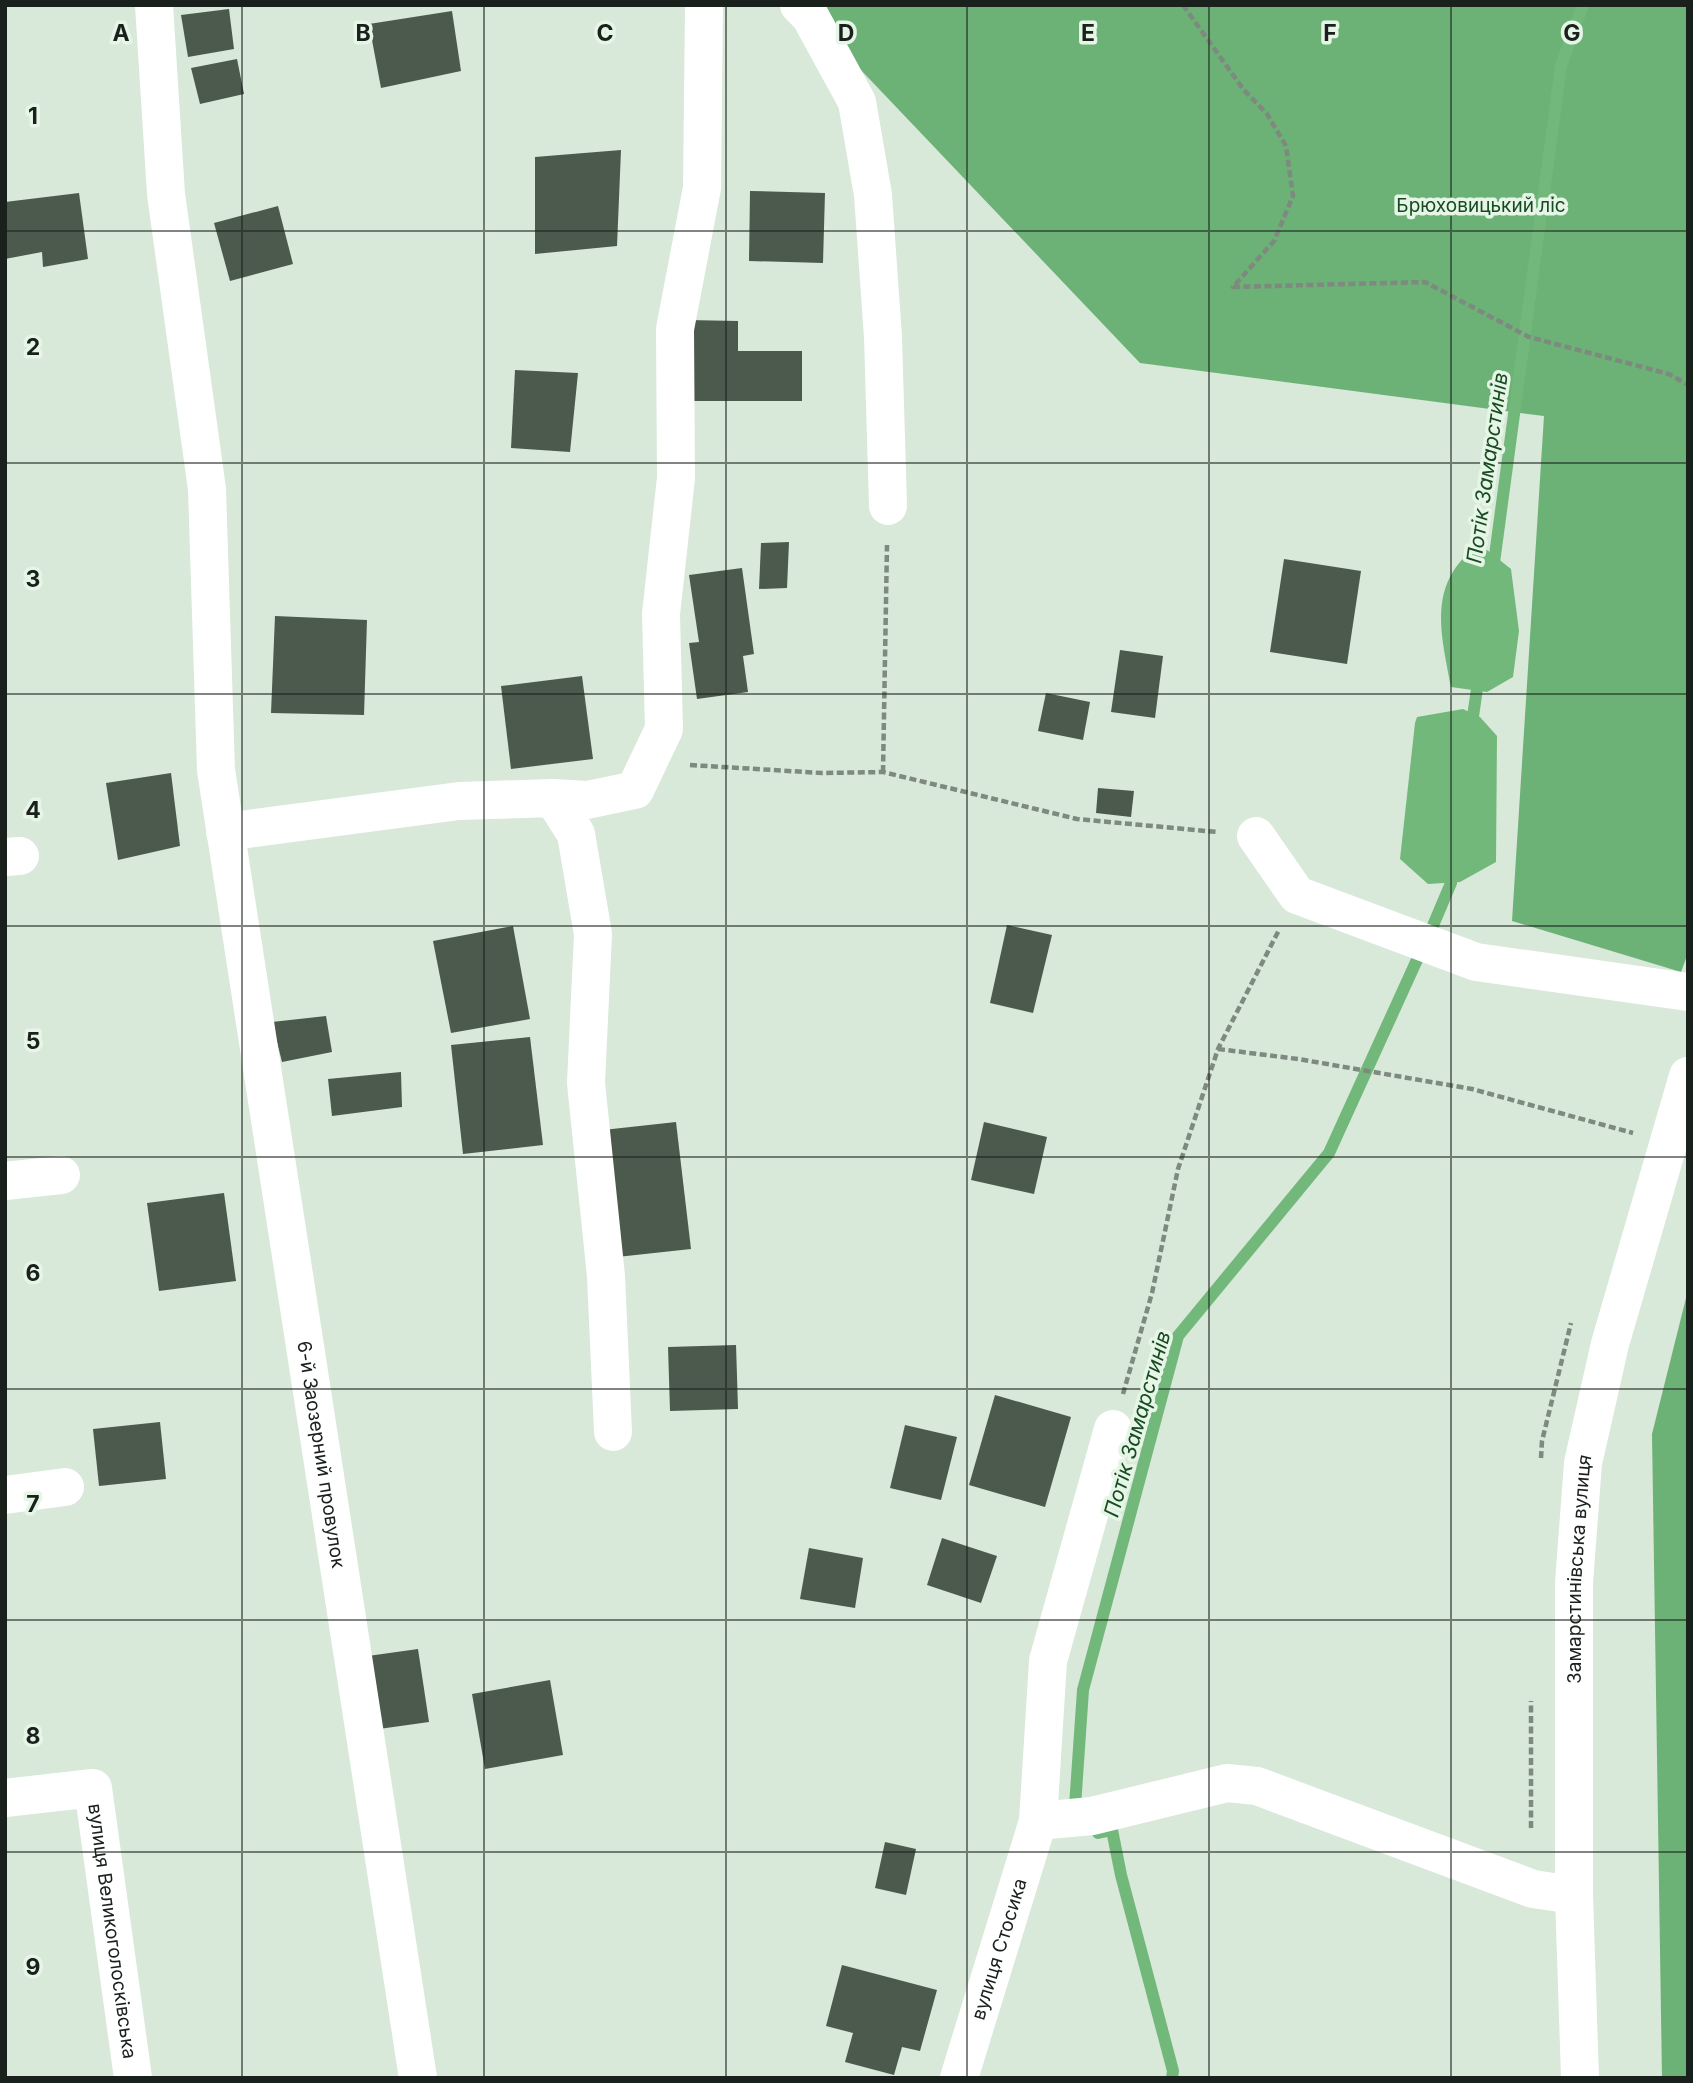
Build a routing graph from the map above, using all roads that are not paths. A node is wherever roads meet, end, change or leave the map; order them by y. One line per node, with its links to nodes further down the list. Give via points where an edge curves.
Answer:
1 (154, 5): 6 (street, 6-й Заозерний провулок, via 166,194 207,489 216,770)
2 (704, 5): 5 (street, via 702,188 675,329 676,478 661,614 664,729 635,790 587,800)
3 (799, 5): 4 (street, via 810,16 857,102 873,195)
4 (888, 506)
5 (553, 798): 6 (street, via 459,801); 13 (street, via 576,834 593,934 586,1083 606,1276)
6 (225, 832): 20 (street, 6-й Заозерний провулок)
7 (1256, 836): 8 (street, via 1297,895 1476,962)
8 (1688, 992)
9 (1687, 1081): 18 (street, Замарстинівська вулиця, via 1609,1344 1583,1463 1574,1583)
10 (61, 1175): 11 (street)
11 (5, 1181)
12 (1113, 1429): 17 (street, вулиця Стосика, via 1048,1661)
13 (613, 1432)
14 (65, 1487): 15 (street)
15 (5, 1495)
16 (5, 1798): 19 (street, вулиця Великоголосківська, via 93,1788)
17 (1038, 1821): 18 (street, via 1092,1816 1227,1783 1257,1786 1533,1889); 21 (street, вулиця Стосика)
18 (1574, 1895): 22 (street, Замарстинівська вулиця)
19 (133, 2078)
20 (418, 2078)
21 (959, 2078)
22 (1580, 2078)

